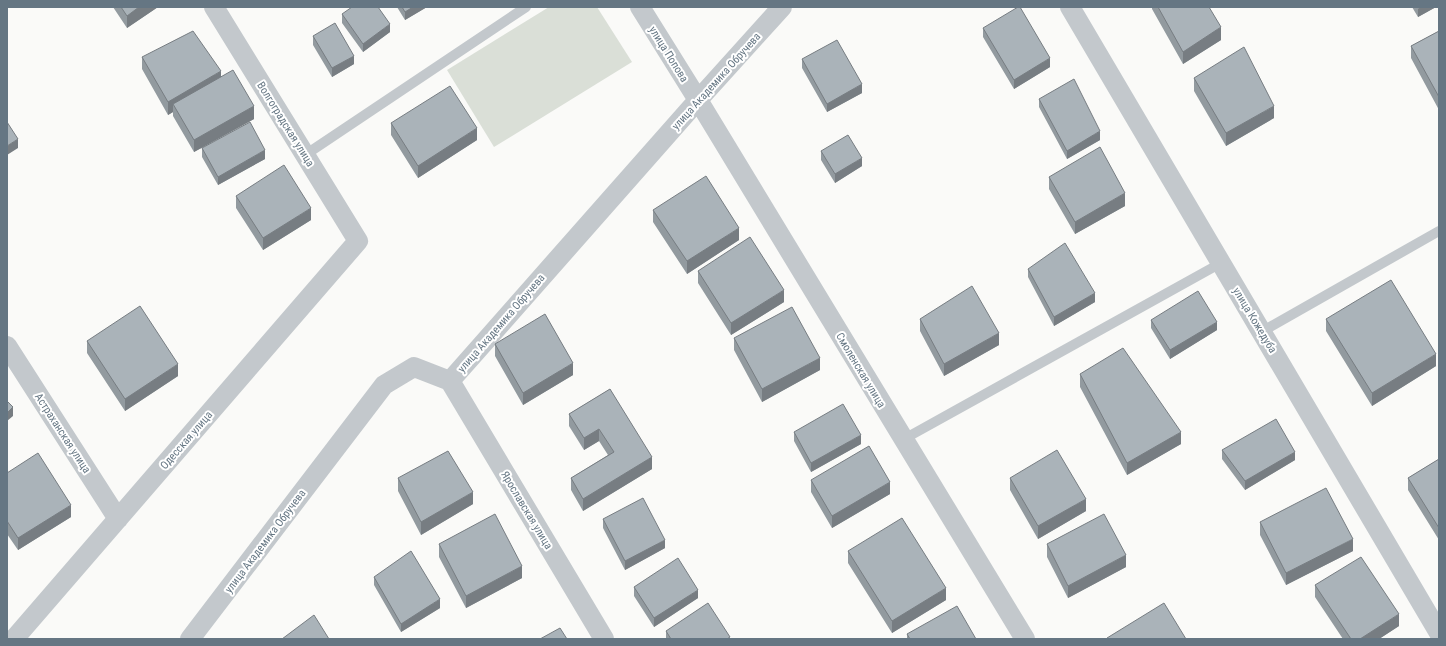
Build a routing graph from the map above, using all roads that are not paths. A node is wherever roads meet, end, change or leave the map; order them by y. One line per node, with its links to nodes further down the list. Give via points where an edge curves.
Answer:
1 (214, 7): 7 (street, Волгоградская улица)
2 (526, 7): 7 (lane)
3 (640, 7): 6 (street, улица Попова)
4 (782, 7): 6 (street, улица Академика Обручева)
5 (1070, 7): 10 (street, улица Кожедуба)
6 (698, 100): 13 (street, улица Академика Обручева); 14 (street, Смоленская улица)
7 (305, 155): 9 (street, Волгоградская улица)
8 (1439, 231): 11 (lane)
9 (358, 241): 15 (street, Одесская улица)
10 (1221, 263): 11 (street, улица Кожедуба); 14 (lane)
11 (1261, 332): 16 (street, улица Кожедуба)
12 (7, 346): 15 (street, Астраханская улица)
13 (450, 381): 18 (street, улица Академика Обручева, via 414,367 384,385); 19 (street, Ярославская улица)
14 (904, 439): 20 (street, Смоленская улица)
15 (118, 519): 17 (street, Одесская улица)
16 (1439, 633)
17 (14, 639)
18 (190, 639)
19 (604, 639)
20 (1025, 639)

